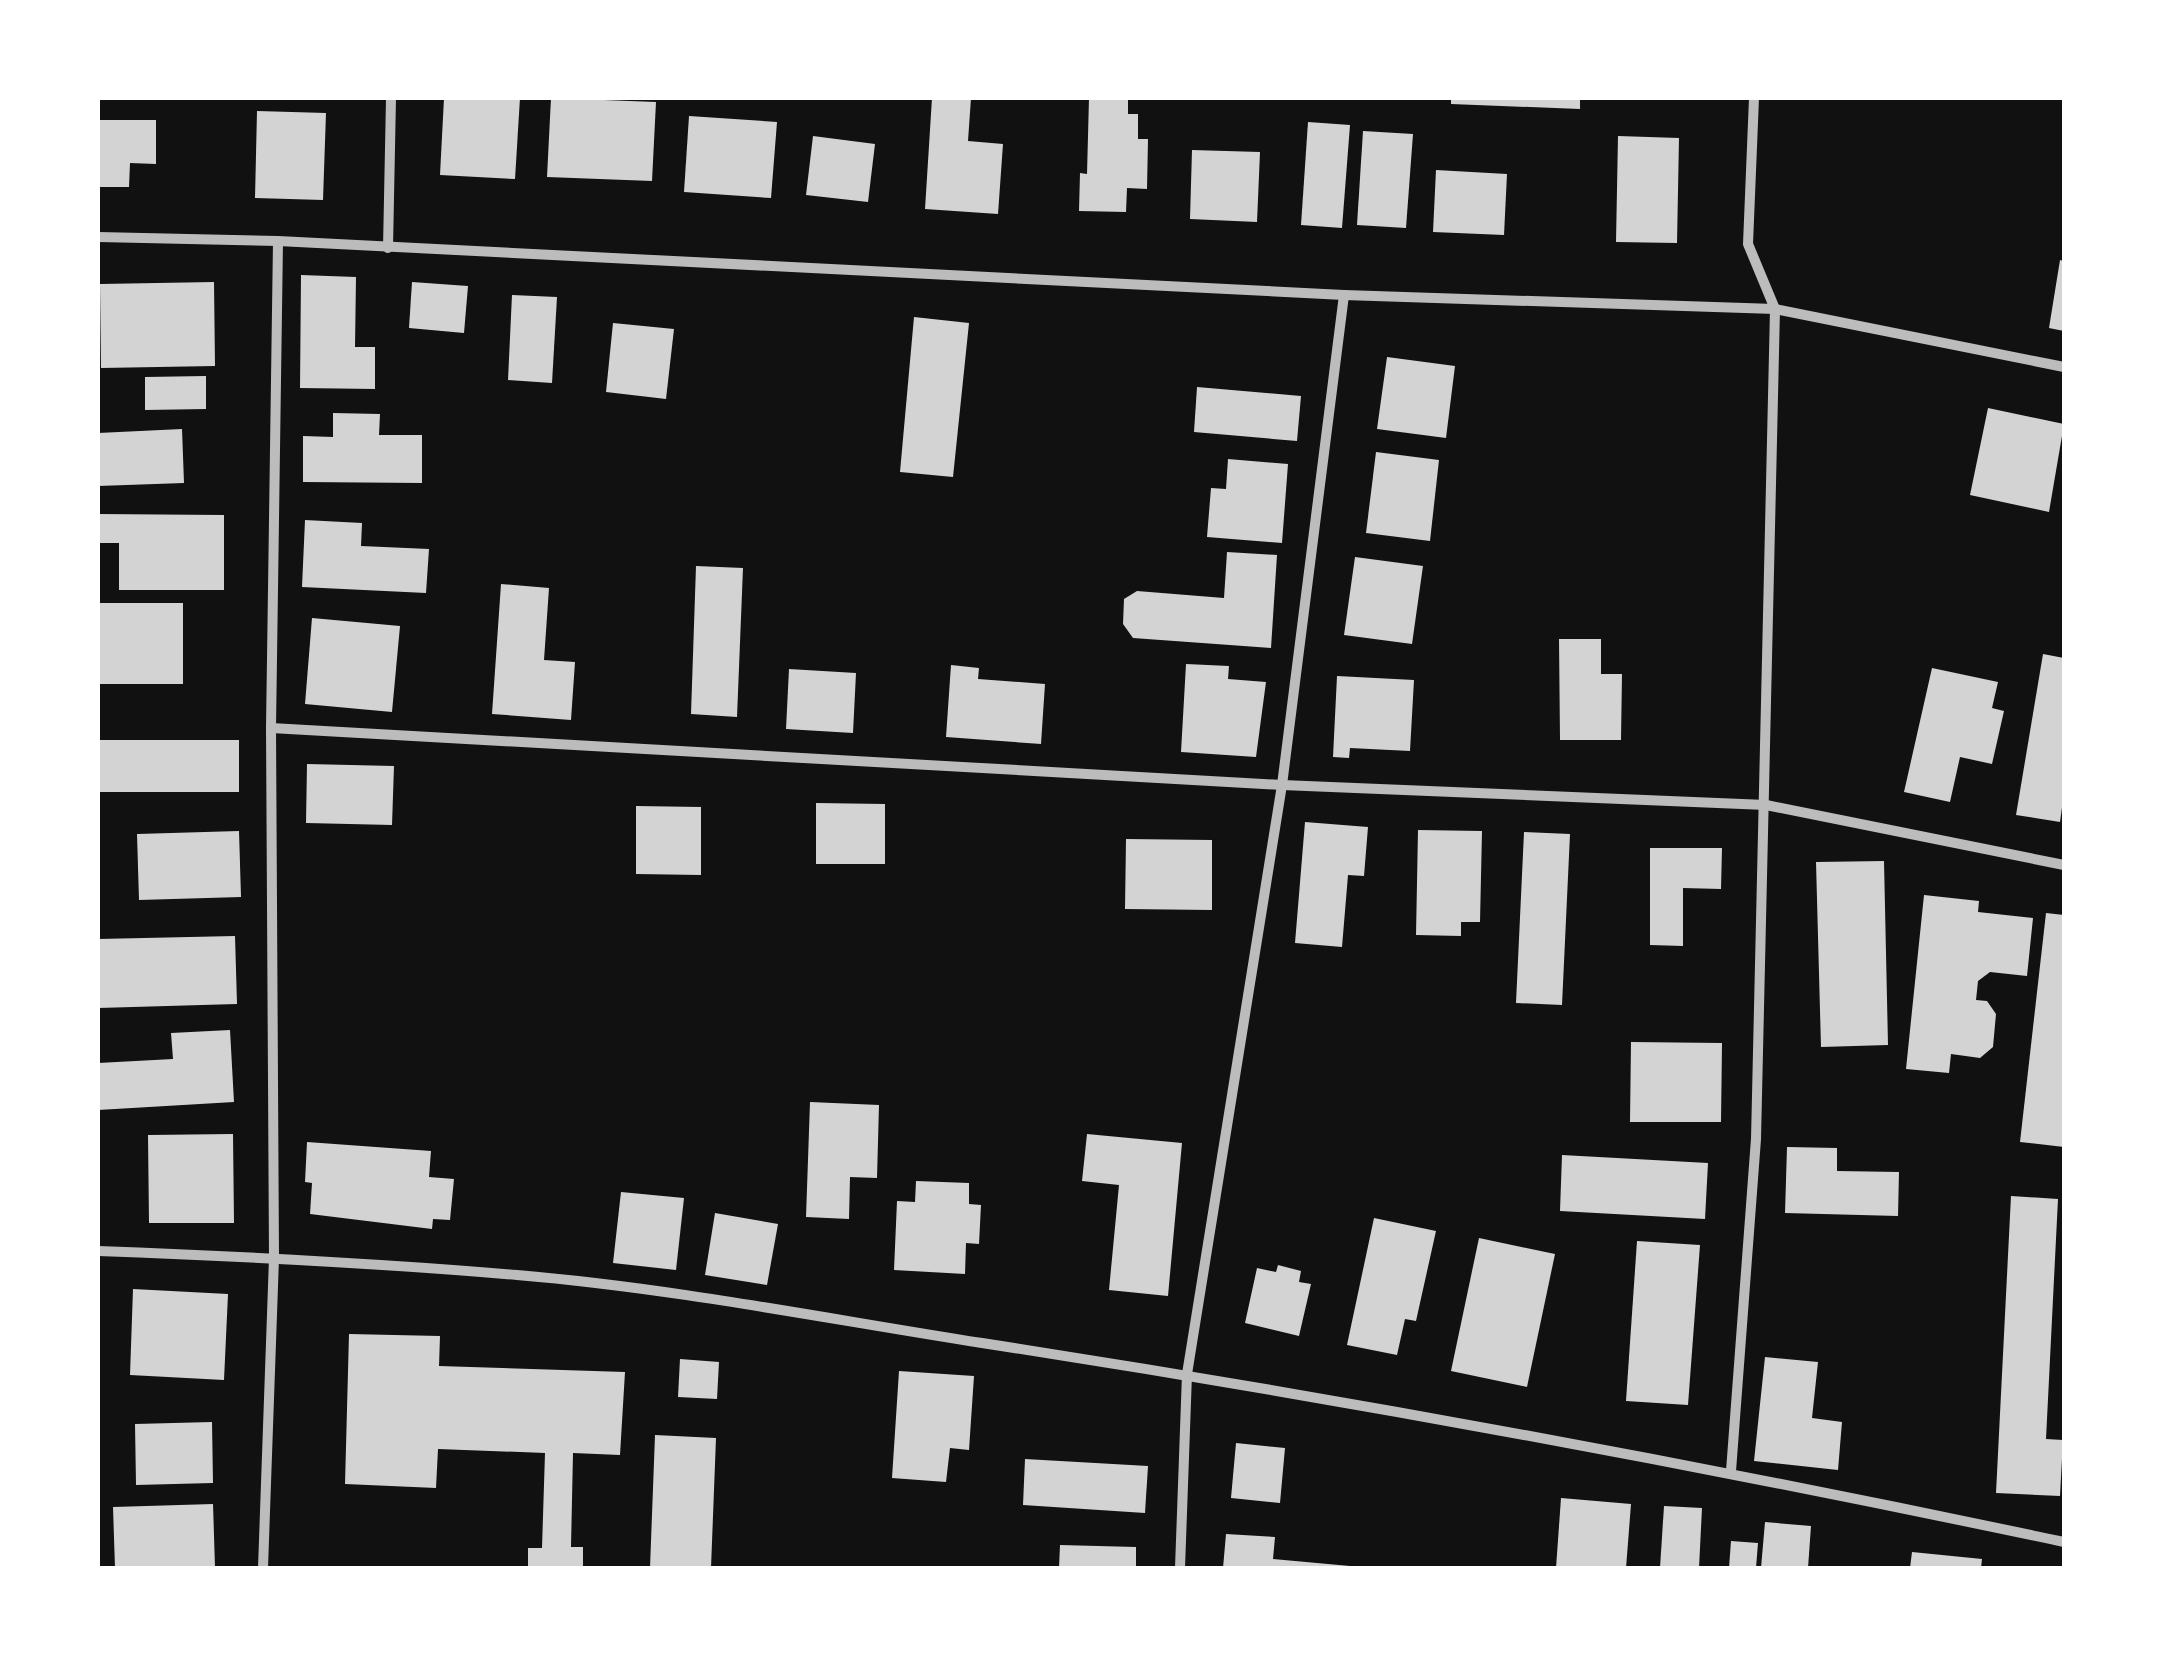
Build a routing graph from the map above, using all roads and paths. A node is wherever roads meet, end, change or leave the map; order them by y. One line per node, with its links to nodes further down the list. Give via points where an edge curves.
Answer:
1 (391, 98): 5 (street)
2 (1754, 98): 7 (street, via 1748,244)
3 (98, 237): 4 (street)
4 (278, 241): 5 (street); 9 (street)
5 (388, 248): 6 (street)
6 (1344, 295): 7 (street); 10 (street)
7 (1775, 309): 8 (street); 11 (street)
8 (2064, 366)
9 (272, 728): 10 (street); 14 (street)
10 (1282, 786): 11 (street); 15 (street)
11 (1766, 805): 12 (street); 16 (street, via 1756,1139)
12 (2064, 865)
13 (98, 1251): 14 (street)
14 (274, 1258): 15 (street, via 523,1276); 18 (street)
15 (1188, 1374): 16 (street); 19 (street)
16 (1731, 1472): 17 (street)
17 (2064, 1542)
18 (263, 1568)
19 (1180, 1568)

